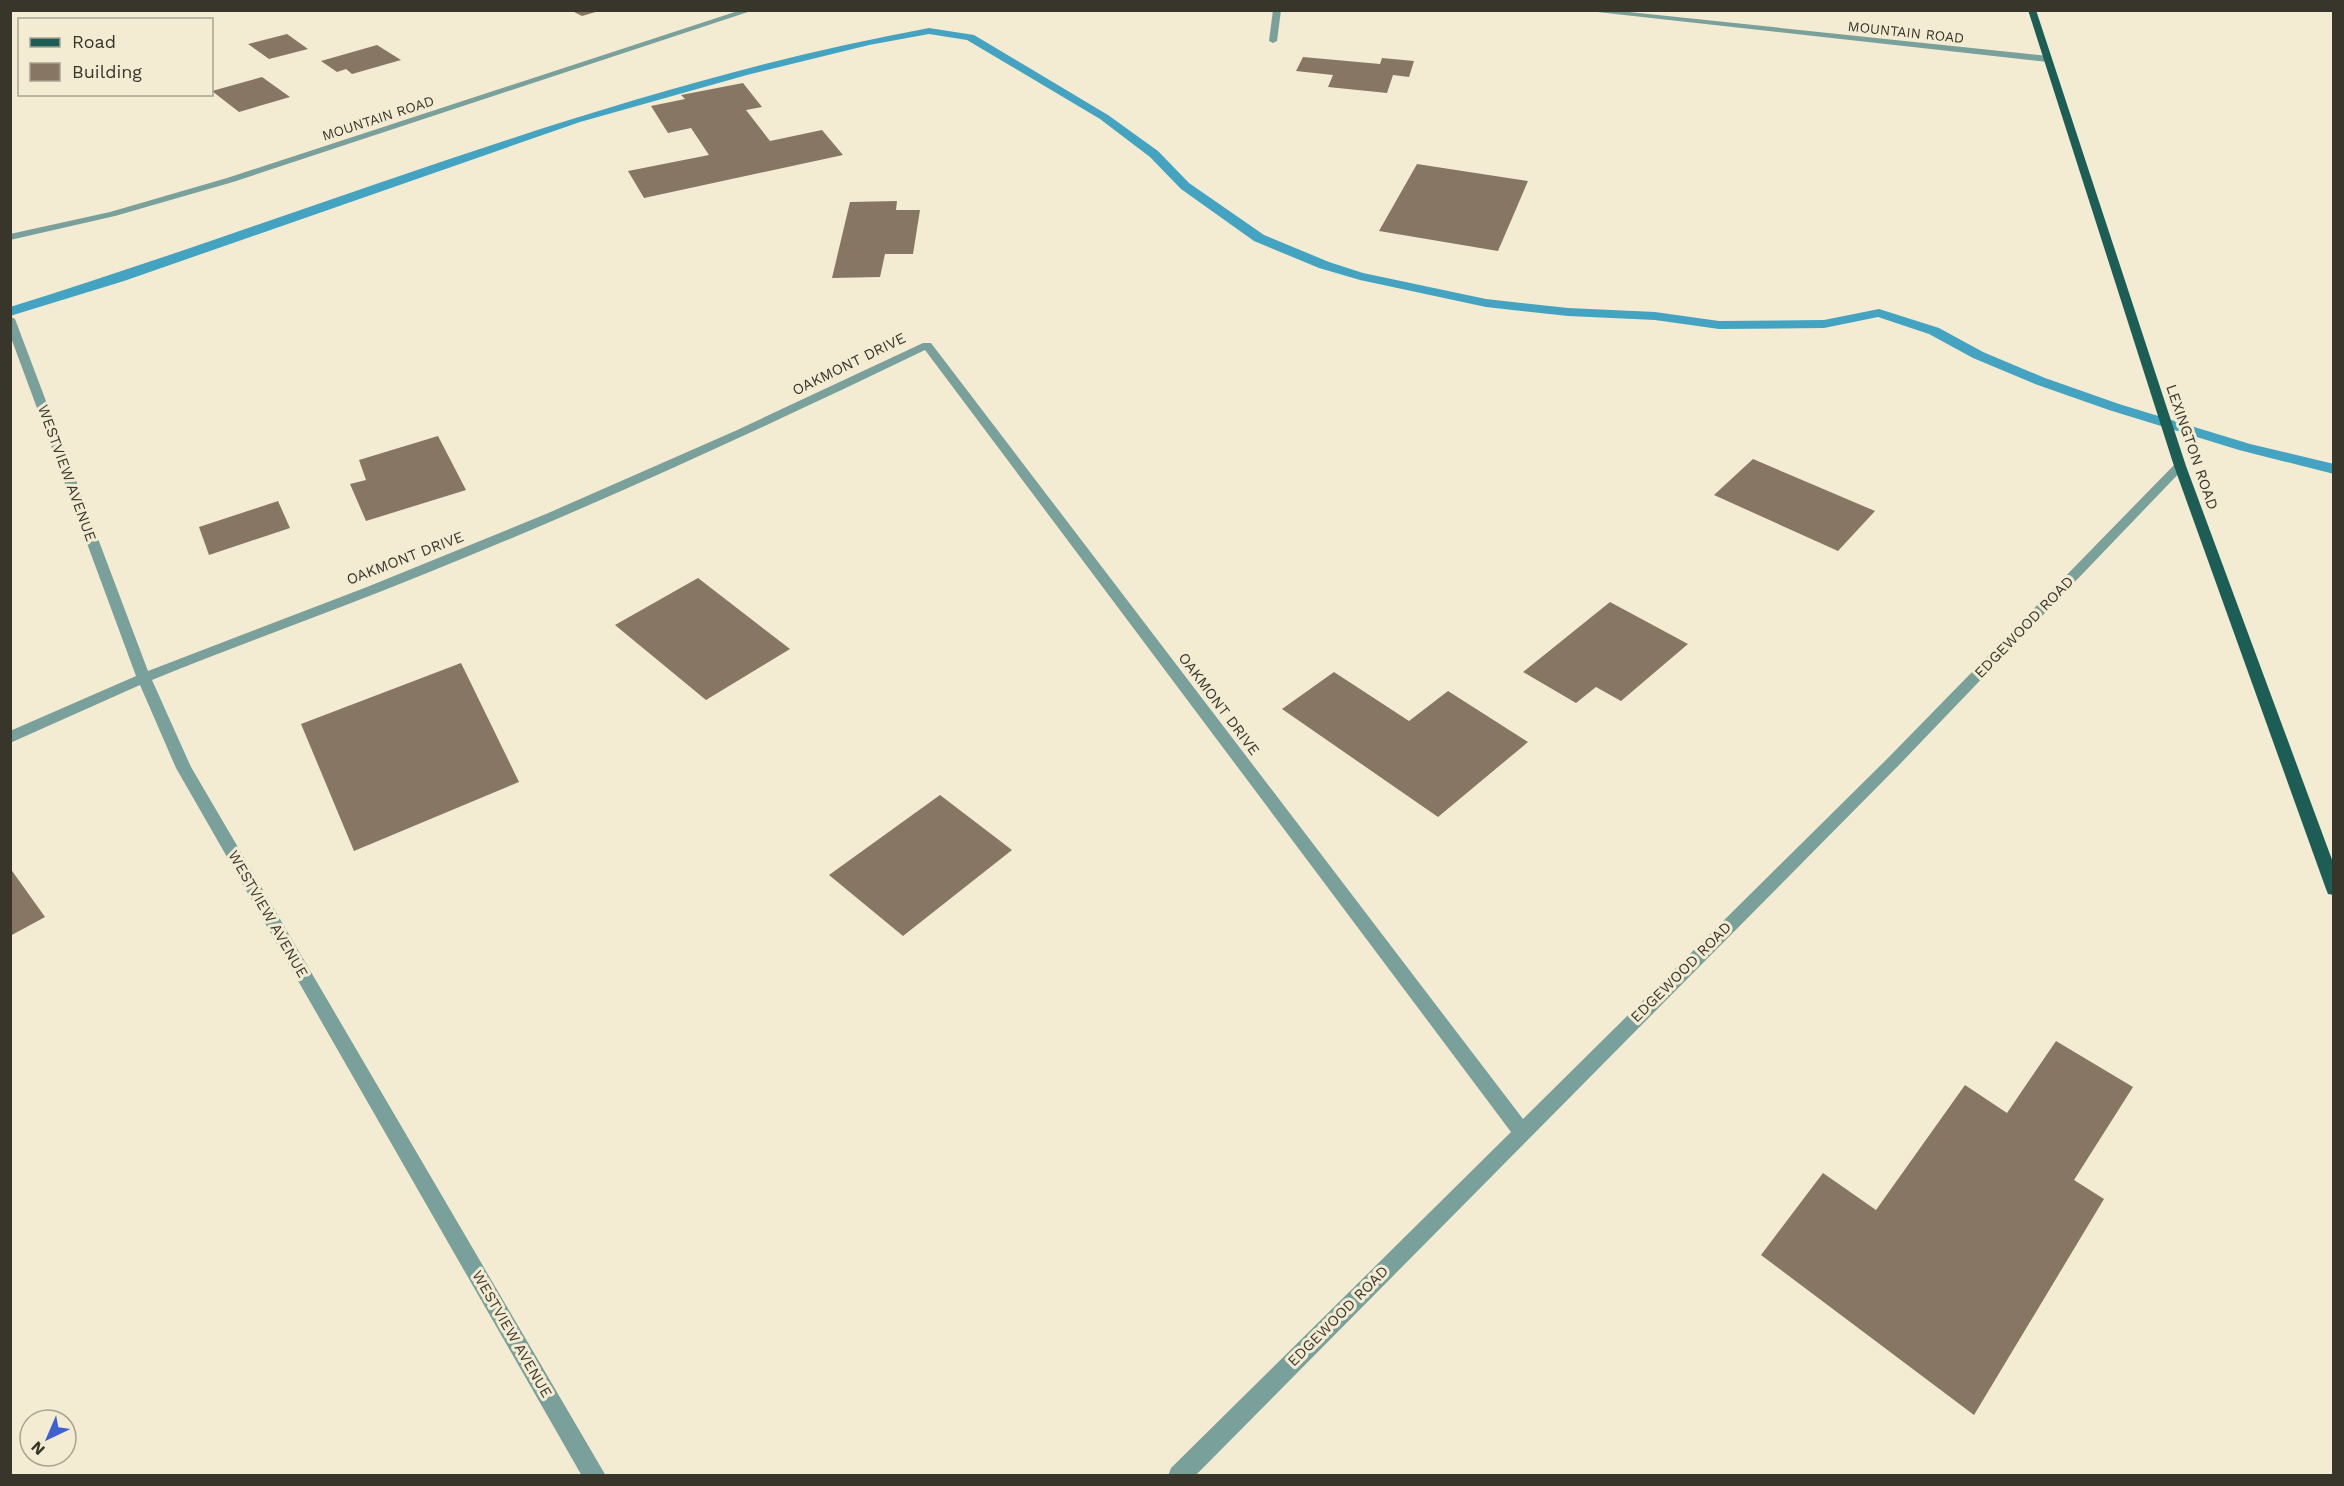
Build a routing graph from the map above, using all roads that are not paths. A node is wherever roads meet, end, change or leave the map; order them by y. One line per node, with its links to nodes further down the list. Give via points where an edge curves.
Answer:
1 (750, 10): 7 (street, MOUNTAIN ROAD, via 230,180 112,214)
2 (1277, 10): 5 (street)
3 (1583, 10): 6 (street, MOUNTAIN ROAD)
4 (2032, 10): 6 (main road, LEXINGTON ROAD)
5 (1273, 41)
6 (2048, 59): 9 (main road, LEXINGTON ROAD)
7 (10, 237)
8 (10, 319): 10 (street, WESTVIEW AVENUE)
9 (2180, 466): 12 (main road, LEXINGTON ROAD); 13 (street, EDGEWOOD ROAD, via 1894,761)
10 (144, 679): 11 (street, OAKMONT DRIVE); 13 (street, OAKMONT DRIVE, via 566,511 927,345); 14 (street, WESTVIEW AVENUE, via 184,768)
11 (10, 738)
12 (2334, 890)
13 (1521, 1131): 15 (street, EDGEWOOD ROAD)
14 (595, 1476)
15 (1179, 1476)

